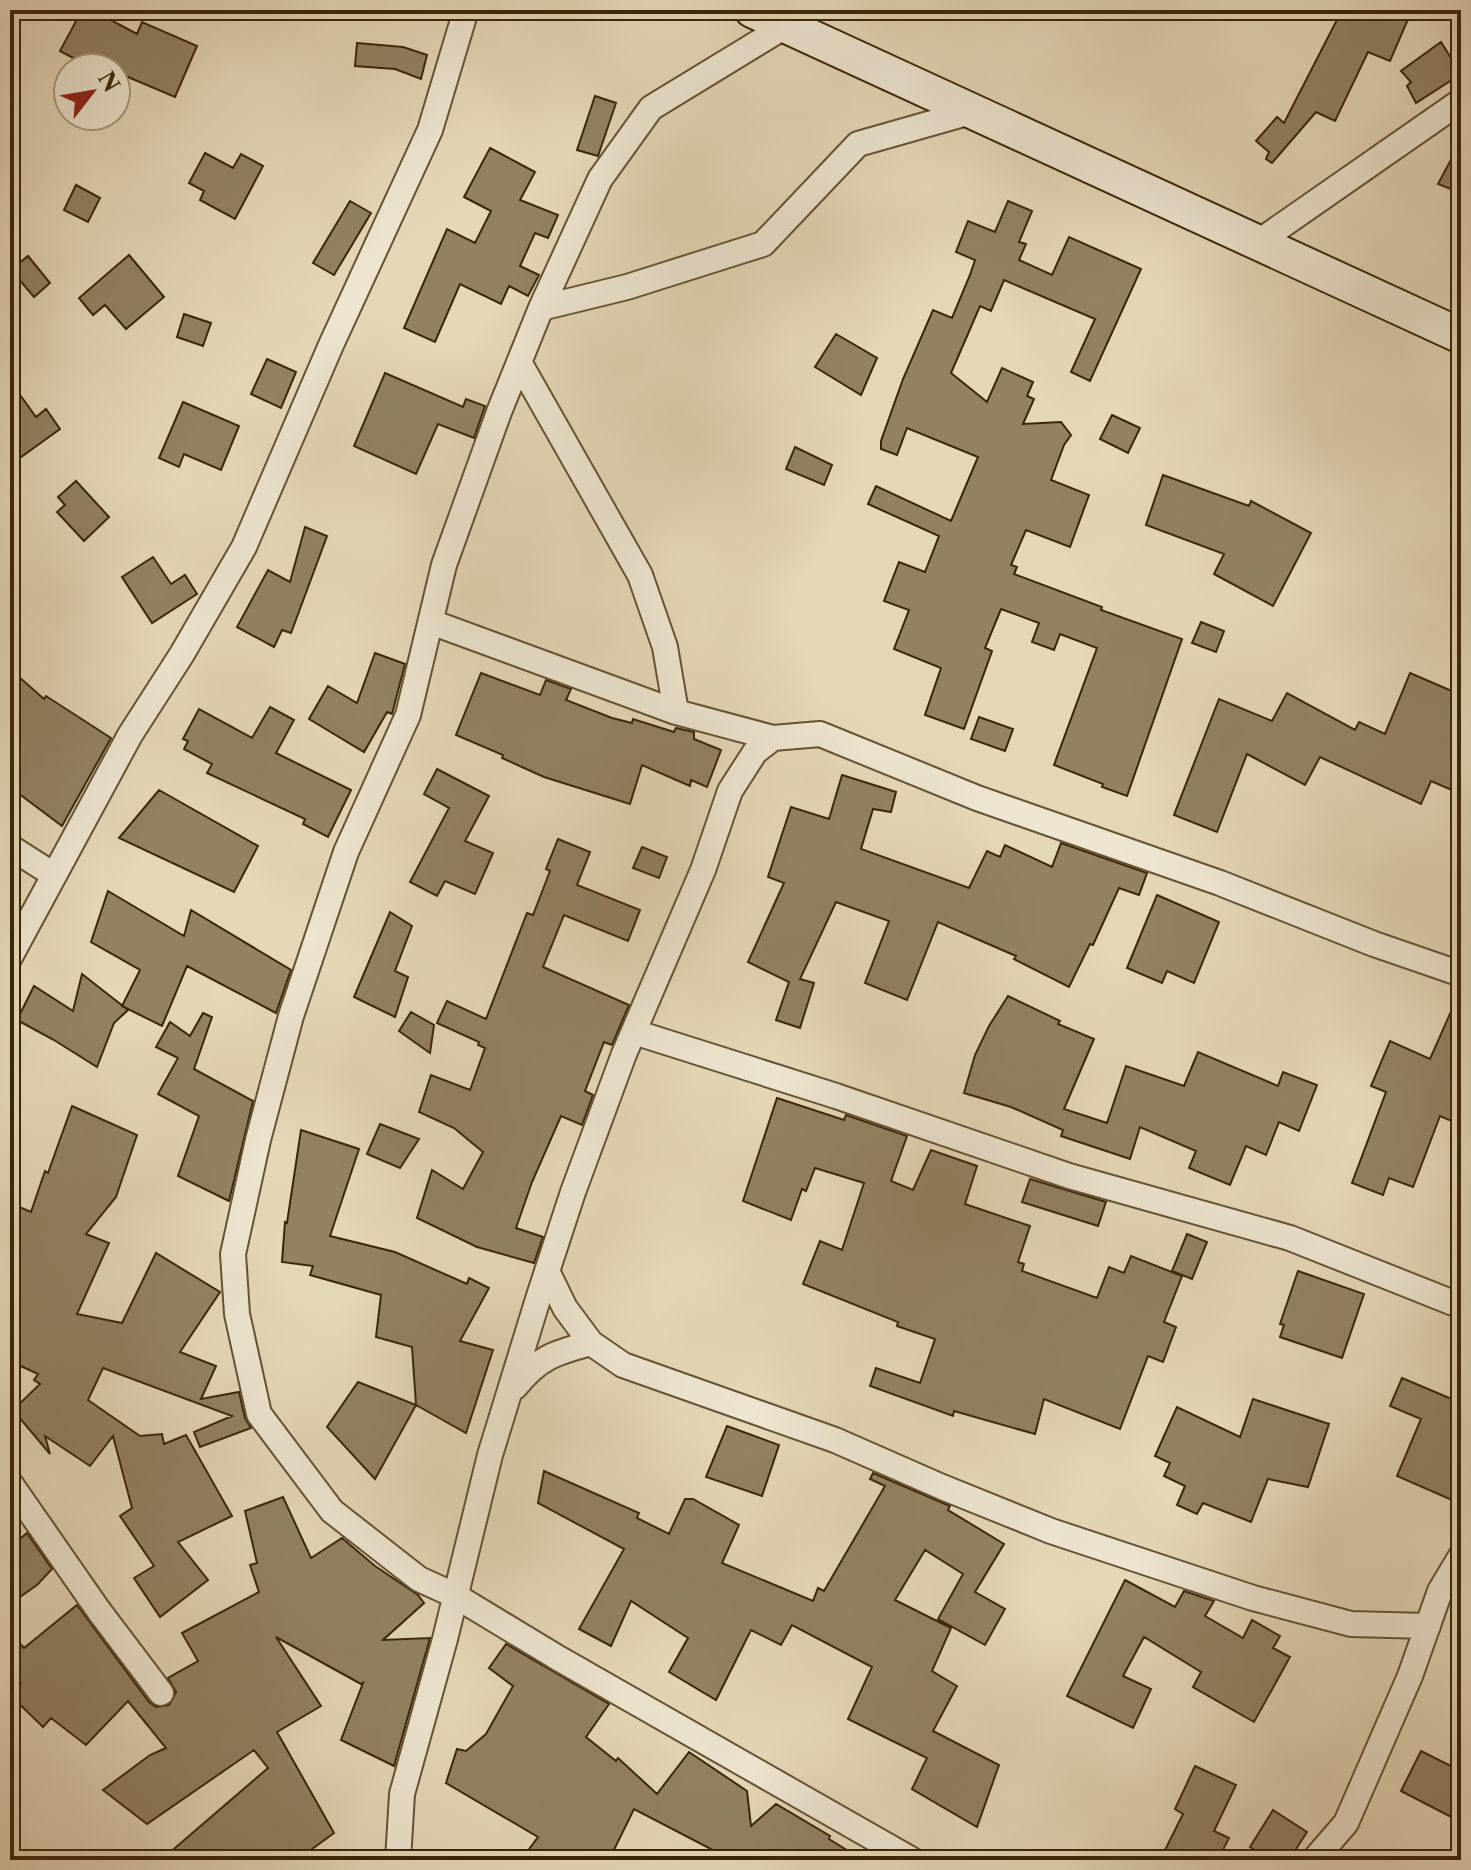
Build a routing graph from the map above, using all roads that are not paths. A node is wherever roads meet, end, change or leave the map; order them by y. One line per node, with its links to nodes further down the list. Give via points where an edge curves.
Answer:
1 (466, 10): 14 (street, via 430,130 244,547 130,735)
2 (752, 10): 3 (main road)
3 (787, 25): 5 (main road); 7 (street, via 651,108 600,179)
4 (1461, 101): 6 (street)
5 (974, 111): 6 (main road); 7 (street, via 858,144 763,244)
6 (1257, 243): 8 (main road)
7 (541, 308): 9 (street)
8 (1461, 336)
9 (519, 362): 10 (street, via 444,565); 11 (street, via 640,575 665,647)
10 (431, 622): 11 (street); 24 (street, via 408,715 346,852 291,1016 233,1254 237,1314 259,1414 332,1511 419,1579)
11 (676, 712): 12 (street)
12 (773, 738): 16 (street, via 820,734 977,798); 17 (street, via 755,752 730,791 703,870)
13 (10, 847): 14 (street)
14 (54, 875): 15 (street)
15 (10, 957)
16 (1461, 974)
17 (634, 1032): 18 (street); 19 (street, via 1069,1176 1290,1238)
18 (547, 1271): 20 (street); 21 (street)
19 (1461, 1306)
20 (591, 1343): 21 (street, via 531,1367); 25 (street, via 623,1365 835,1440 1051,1531 1253,1598 1351,1624)
21 (508, 1395): 24 (street)
22 (10, 1483): 26 (street)
23 (1461, 1556): 25 (street, via 1440,1591)
24 (454, 1595): 27 (street, via 402,1794); 28 (street)
25 (1428, 1626): 29 (street, via 1346,1823)
26 (161, 1693)
27 (398, 1860)
28 (912, 1860)
29 (1314, 1860)

